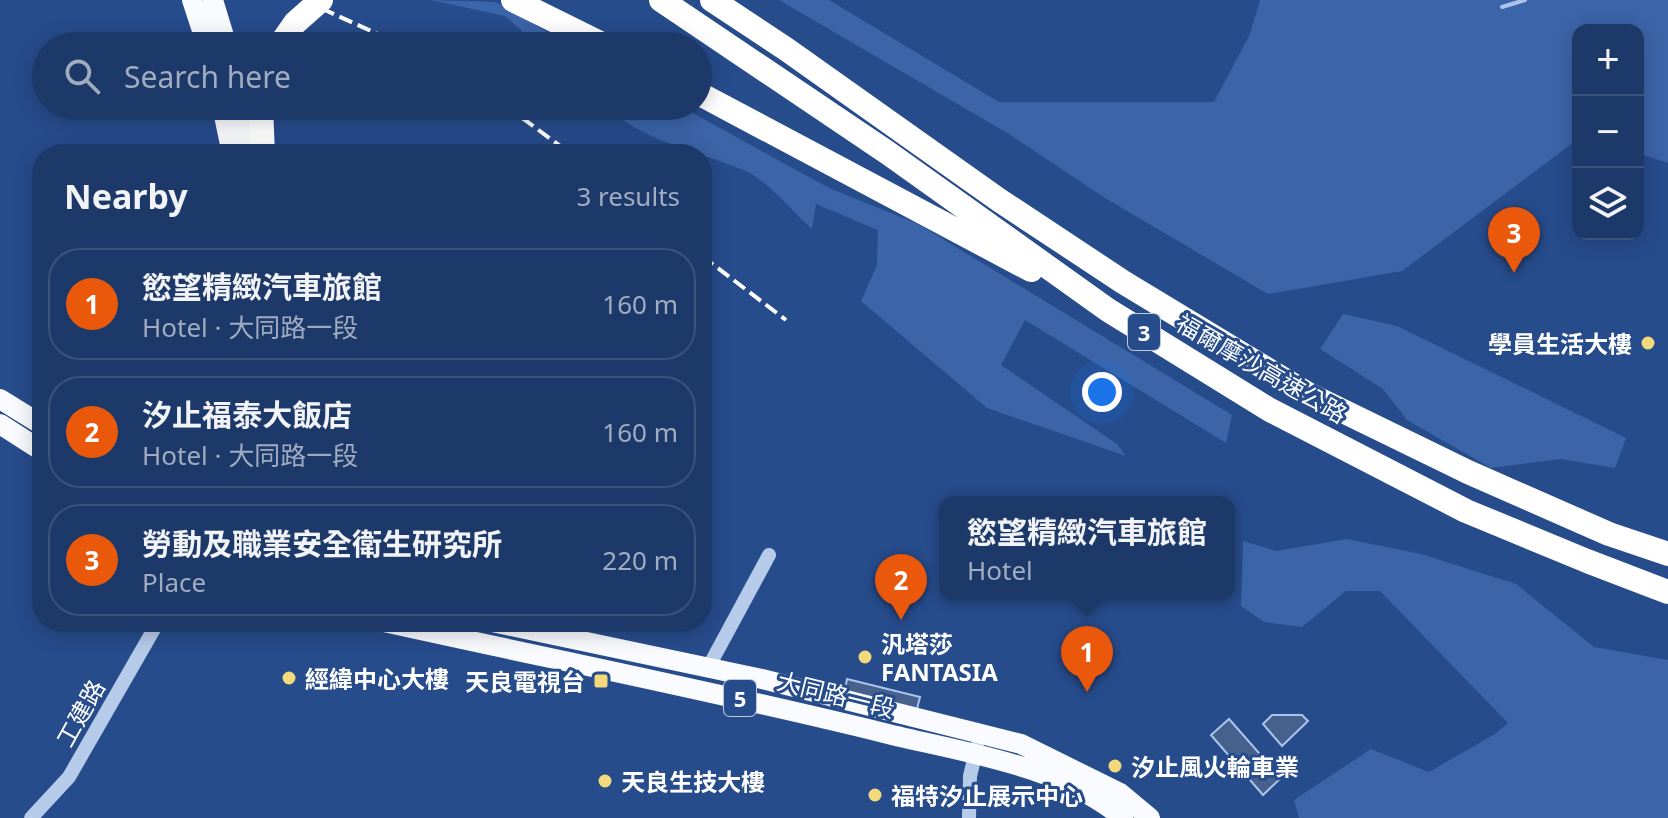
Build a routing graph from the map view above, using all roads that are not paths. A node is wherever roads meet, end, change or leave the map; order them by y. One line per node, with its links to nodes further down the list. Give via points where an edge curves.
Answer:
1 (192, 0): 7 (main road)
2 (213, 0): 8 (main road)
3 (321, 0): 9 (highway, bridge)
4 (513, 0): 10 (highway)
5 (661, 0): 11 (highway, 福爾摩沙高速公路 / 3)
6 (712, 0): 25 (highway, 福爾摩沙高速公路 / 3, via 1123,282 1308,394 1468,472)
7 (213, 32)
8 (218, 32)
9 (289, 32)
10 (578, 32)
11 (708, 32)
12 (712, 34): 20 (highway, 福爾摩沙高速公路 / 3)
13 (712, 100): 20 (highway)
14 (225, 120): 17 (main road)
15 (243, 120): 18 (main road)
16 (262, 120): 19 (highway)
17 (230, 144)
18 (248, 144)
19 (263, 144)
20 (1108, 310): 27 (highway, 福爾摩沙高速公路 / 3, via 1270,410 1466,511)
21 (7, 403): 22 (main road); 23 (street)
22 (32, 419)
23 (4, 427): 24 (main road)
24 (32, 445)
25 (1668, 554)
26 (769, 555): 31 (street)
27 (1668, 592)
28 (152, 632): 34 (street, 工建路, via 69,777)
29 (431, 632): 33 (main road, 大同路一段 / 5, via 755,701)
30 (539, 632): 31 (main road, 大同路一段 / 5)
31 (708, 668): 32 (main road, 大同路一段 / 5)
32 (980, 733): 33 (street); 37 (main road, 大同路一段 / 5, via 1021,744 1120,793)
33 (976, 756): 35 (street); 36 (main road, 大同路一段 / 5, via 1051,778)
34 (31, 818)
35 (969, 818)
36 (1123, 818)
37 (1150, 818)

